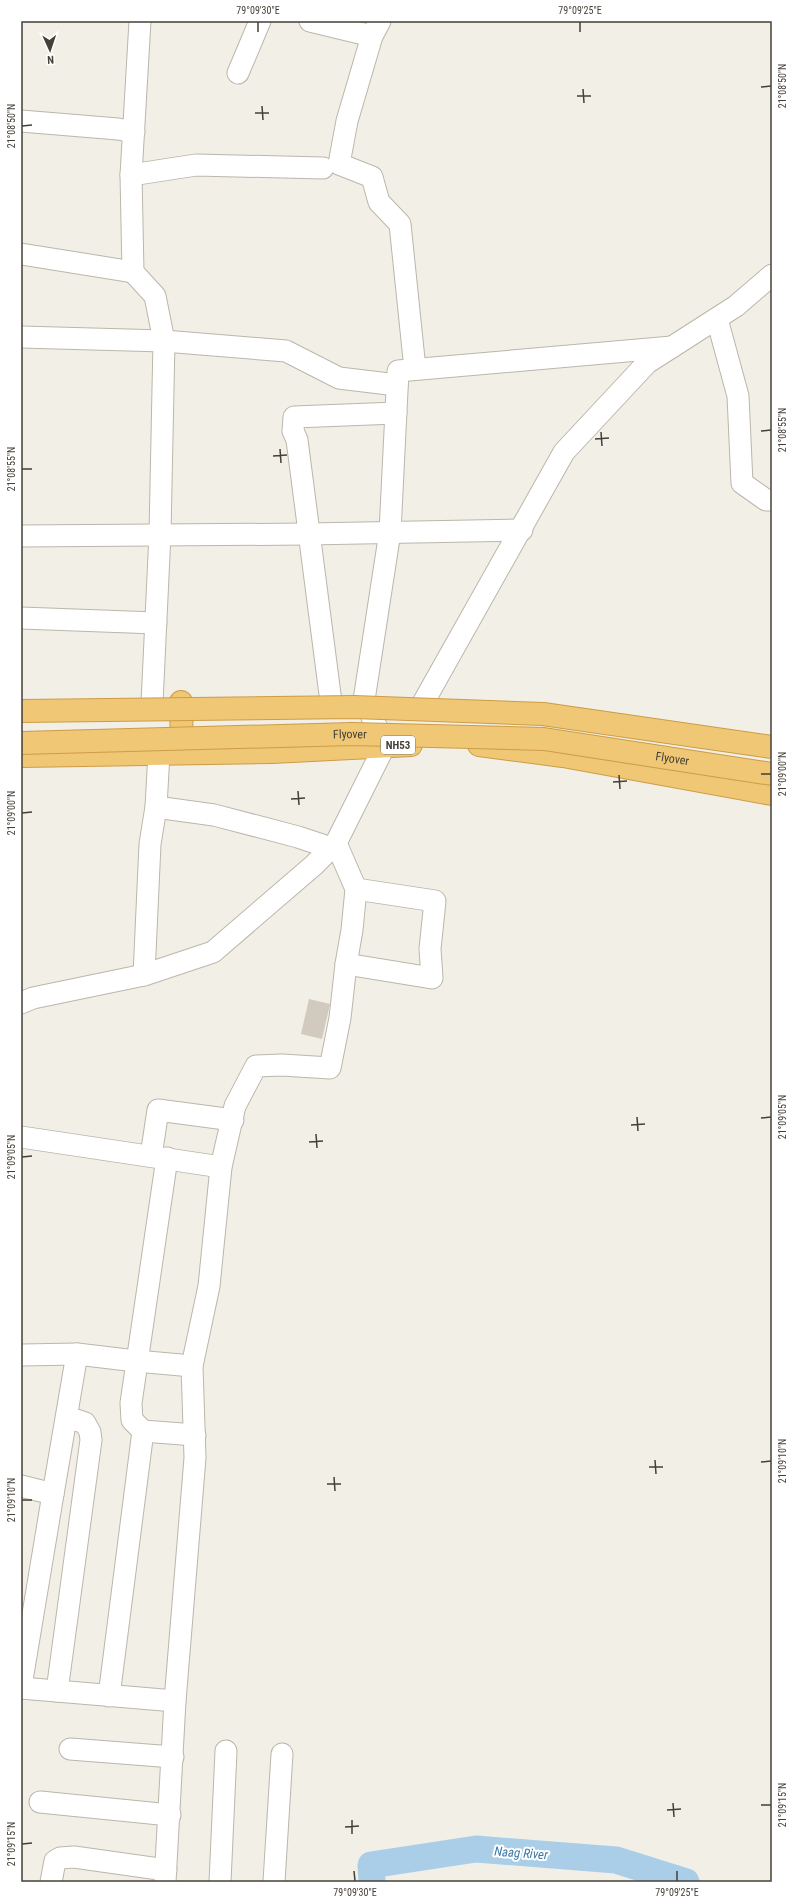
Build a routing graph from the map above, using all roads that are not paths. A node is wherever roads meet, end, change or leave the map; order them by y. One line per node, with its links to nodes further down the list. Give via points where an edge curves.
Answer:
1 (140, 21): 7 (street)
2 (260, 21): 5 (street)
3 (310, 21): 4 (street)
4 (376, 28): 17 (street, via 347,121 339,164 372,177 379,202 400,224)
5 (238, 73)
6 (21, 121): 7 (street)
7 (134, 132): 9 (street)
8 (323, 168): 9 (street, via 196,165)
9 (132, 175): 11 (street)
10 (21, 254): 11 (street)
11 (133, 272): 15 (street, via 155,296)
12 (772, 275): 13 (street)
13 (717, 319): 16 (street); 20 (street, via 738,396 742,483 766,500)
14 (21, 337): 15 (street)
15 (164, 341): 18 (street, via 286,351 339,378); 23 (street)
16 (672, 347): 17 (street); 21 (street, via 647,363 564,452)
17 (415, 369): 18 (street, via 398,371)
18 (397, 385): 19 (street)
19 (396, 413): 22 (street); 24 (street, via 294,417 292,431 297,440)
20 (772, 500)
21 (522, 530): 22 (street); 32 (street)
22 (390, 532): 24 (street); 28 (street)
23 (160, 534): 24 (street); 25 (street); 27 (street)
24 (308, 534): 30 (street)
25 (21, 536)
26 (21, 618): 27 (street)
27 (156, 623): 31 (street)
28 (364, 700): 30 (highway); 32 (highway); 37 (street)
29 (181, 702): 30 (highway); 31 (highway); 40 (highway)
30 (331, 702)
31 (152, 703): 33 (highway)
32 (423, 703): 36 (highway, via 450,700 542,708)
33 (21, 705)
34 (21, 711): 38 (highway, bridge, via 354,707 543,714)
35 (21, 743): 42 (highway, Flyover / NH53, bridge, via 352,734 544,739)
36 (772, 744)
37 (385, 745): 40 (highway, NH53, via 272,752); 43 (highway, NH53, via 477,745 563,756); 45 (street)
38 (772, 747)
39 (159, 753): 40 (highway, NH53); 41 (highway, NH53); 44 (street)
40 (182, 753)
41 (21, 756)
42 (772, 774)
43 (772, 794)
44 (156, 807): 45 (street, via 214,815); 48 (street, via 150,844)
45 (333, 846): 46 (street); 48 (street, via 213,952)
46 (356, 889): 47 (street); 47 (street, via 435,901 430,949 432,978)
47 (346, 964): 50 (street, via 340,1018 330,1068 256,1066 235,1106)
48 (144, 974): 49 (street, via 33,998)
49 (21, 1003)
50 (232, 1120): 52 (street, via 158,1110); 53 (street)
51 (21, 1137): 52 (street)
52 (159, 1157): 53 (street); 56 (street, via 144,1316)
53 (221, 1167): 57 (street, via 209,1286)
54 (77, 1354): 55 (street); 56 (street); 58 (street)
55 (21, 1357)
56 (136, 1362): 57 (street); 59 (street, via 131,1403 132,1420)
57 (192, 1366): 60 (street)
58 (67, 1417): 62 (street); 64 (street, via 85,1423 91,1440)
59 (142, 1431): 60 (street); 65 (street)
60 (195, 1435): 66 (street)
61 (21, 1486): 62 (street)
62 (53, 1494): 63 (street)
63 (21, 1687): 64 (street)
64 (57, 1691): 65 (street)
65 (109, 1696): 66 (street)
66 (175, 1701): 70 (street)
67 (70, 1749): 70 (street)
68 (226, 1751): 75 (street)
69 (282, 1754): 76 (street)
70 (173, 1757): 72 (street)
71 (40, 1802): 72 (street)
72 (170, 1815): 73 (street)
73 (166, 1876): 74 (street, via 74,1857 60,1858 56,1861)
74 (51, 1882)
75 (220, 1882)
76 (274, 1882)

